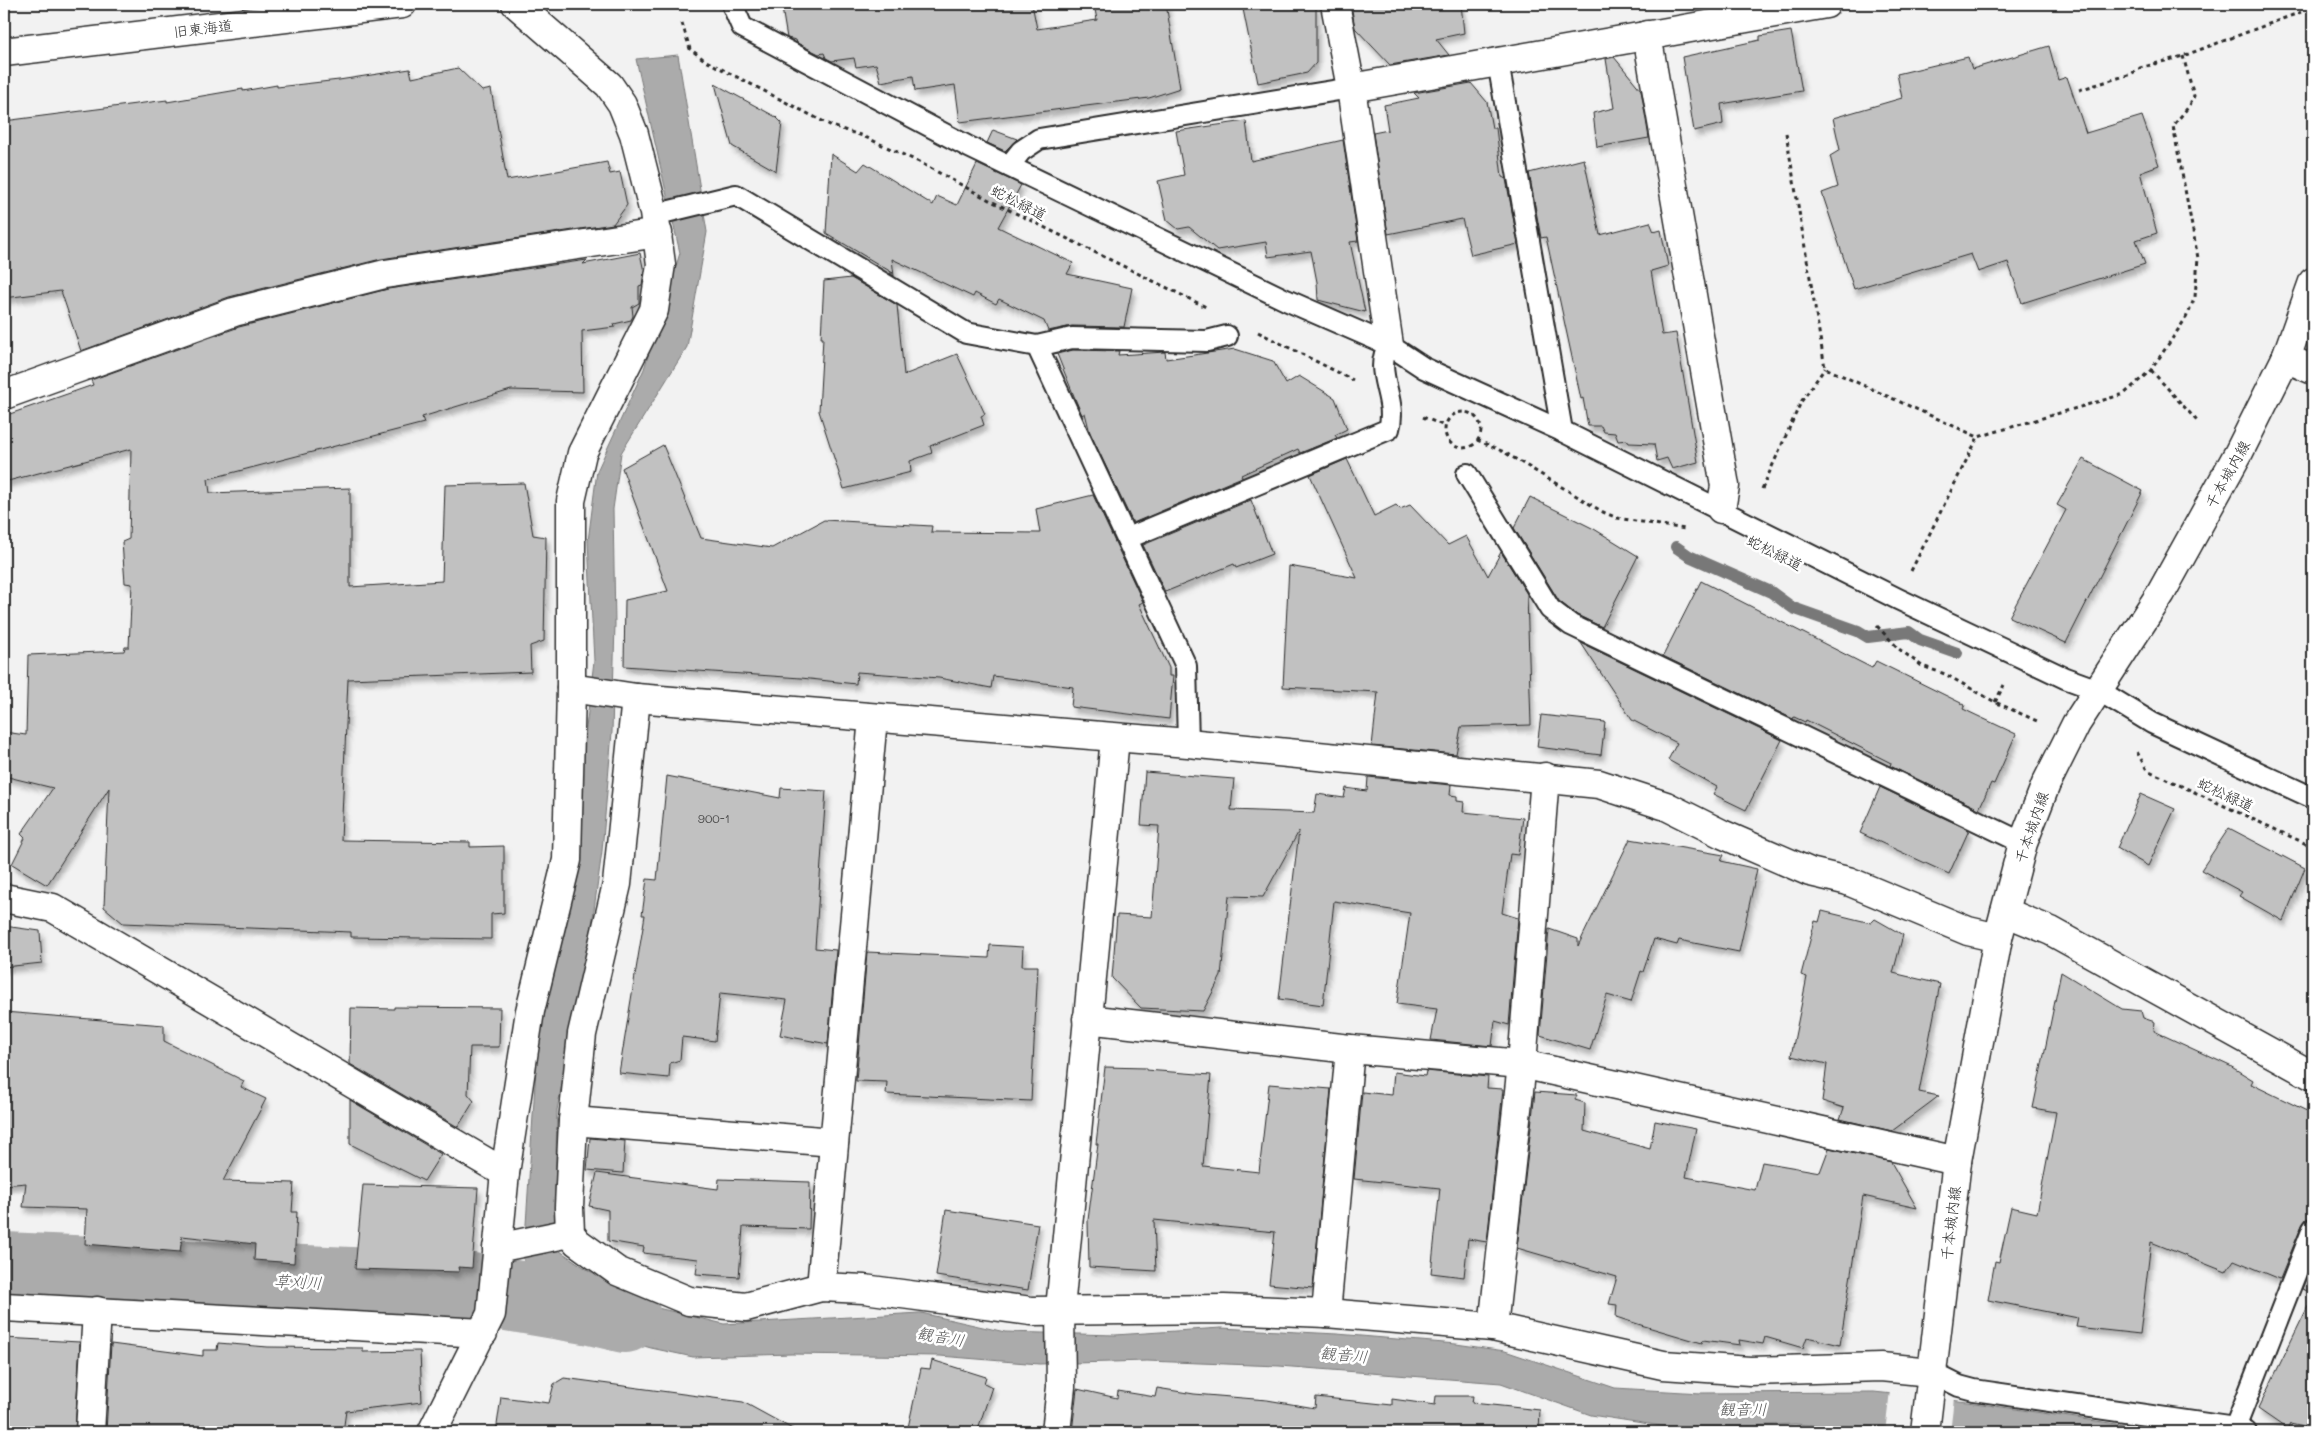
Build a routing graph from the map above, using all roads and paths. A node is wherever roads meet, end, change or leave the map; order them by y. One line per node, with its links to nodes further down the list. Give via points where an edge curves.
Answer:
1 (402, 4): 9 (street, 旧東海道)
2 (516, 4): 16 (street, via 609,84 622,104 634,134)
3 (732, 4): 15 (lane, via 742,27)
4 (1335, 4): 12 (street)
5 (1826, 4): 8 (street)
6 (2301, 12): 10 (path)
7 (682, 23): 18 (path, 蛇松緑道, via 690,49 706,61 832,126 863,136 919,162)
8 (1647, 35): 11 (street); 37 (street, via 1725,486)
9 (4, 52)
10 (2183, 56): 13 (path); 25 (path, via 2194,96 2173,126 2198,258 2195,297 2186,318)
11 (1498, 62): 12 (street); 32 (lane)
12 (1351, 88): 15 (lane, via 1039,139 1021,150); 22 (street)
13 (2079, 90)
14 (1786, 133): 24 (path)
15 (1009, 166): 22 (lane, via 1286,300)
16 (659, 219): 21 (lane, via 736,195 966,333); 28 (street, via 385,274 234,312); 42 (street, via 661,264 654,310 582,453 571,501)
17 (2313, 282): 23 (street, 千本城内線)
18 (1213, 310)
19 (1253, 330): 27 (path)
20 (1227, 336): 21 (lane, via 1208,341 1072,338)
21 (1037, 346): 39 (lane)
22 (1389, 346): 32 (lane, via 1424,368); 39 (lane, via 1382,363 1391,401 1389,429)
23 (2286, 358): 26 (street); 43 (street, 千本城内線, via 2239,452 2161,592)
24 (1824, 368): 33 (path); 36 (path, via 1801,402)
25 (2151, 370): 30 (path); 33 (path, via 2124,394)
26 (2313, 370)
27 (1357, 382)
28 (4, 395)
29 (1417, 415): 31 (path)
30 (2197, 420)
31 (1445, 426): 34 (path, via 1447,437 1455,446 1466,447); 34 (path, via 1456,413 1473,415 1480,430)
32 (1562, 431): 37 (lane)
33 (1978, 437): 40 (path)
34 (1477, 440): 38 (path, via 1504,452 1617,518)
35 (1467, 474): 52 (lane, via 1550,609 1571,625)
36 (1759, 495)
37 (1721, 509): 40 (lane)
38 (1689, 530)
39 (1128, 538): 48 (lane, via 1186,666)
40 (1898, 599): 43 (lane, via 2065,678)
41 (1872, 620): 46 (path, via 1899,649 1922,666 1945,674)
42 (571, 688): 44 (street); 64 (street, via 567,860 530,1011)
43 (2098, 690): 51 (lane, via 2152,723); 52 (street, 千本城内線, via 2076,724 2046,784)
44 (636, 698): 45 (street); 61 (street, via 618,884 582,1034)
45 (873, 718): 47 (street); 62 (street)
46 (2042, 724)
47 (1115, 738): 48 (street); 57 (street)
48 (1188, 743): 50 (street)
49 (2137, 752): 53 (path, 蛇松緑道, via 2147,770)
50 (1545, 778): 56 (street, via 1599,784 1666,806 1810,872 1848,881 1968,931); 59 (street)
51 (2313, 798)
52 (2023, 843): 55 (street, 千本城内線)
53 (2313, 847)
54 (4, 898): 64 (street, via 53,908)
55 (2005, 912): 56 (street, 千本城内線); 60 (street, via 2051,931)
56 (1998, 938): 63 (street, 千本城内線)
57 (1087, 1019): 58 (street); 70 (street)
58 (1350, 1049): 59 (street); 72 (street)
59 (1522, 1064): 63 (street); 73 (street)
60 (2313, 1076)
61 (573, 1121): 62 (street); 66 (street, via 568,1207)
62 (834, 1142): 68 (street)
63 (1957, 1161): 75 (street, 千本城内線)
64 (505, 1173): 67 (street)
65 (2313, 1229): 76 (lane)
66 (570, 1233): 67 (street); 68 (street, via 577,1242 617,1271 689,1301 746,1307)
67 (496, 1248): 74 (street, via 491,1314)
68 (821, 1287): 70 (street, via 864,1289 1031,1310)
69 (4, 1307): 71 (street)
70 (1060, 1309): 72 (street); 79 (street, via 1061,1380)
71 (97, 1311): 74 (street); 77 (street)
72 (1326, 1313): 73 (street)
73 (1493, 1327): 75 (street, via 1663,1365 1750,1371 1881,1367)
74 (483, 1333): 78 (street)
75 (1930, 1382): 76 (lane); 80 (street, 千本城内線)
76 (2240, 1430)
77 (90, 1432)
78 (432, 1432)
79 (1056, 1432)
80 (1925, 1432)

